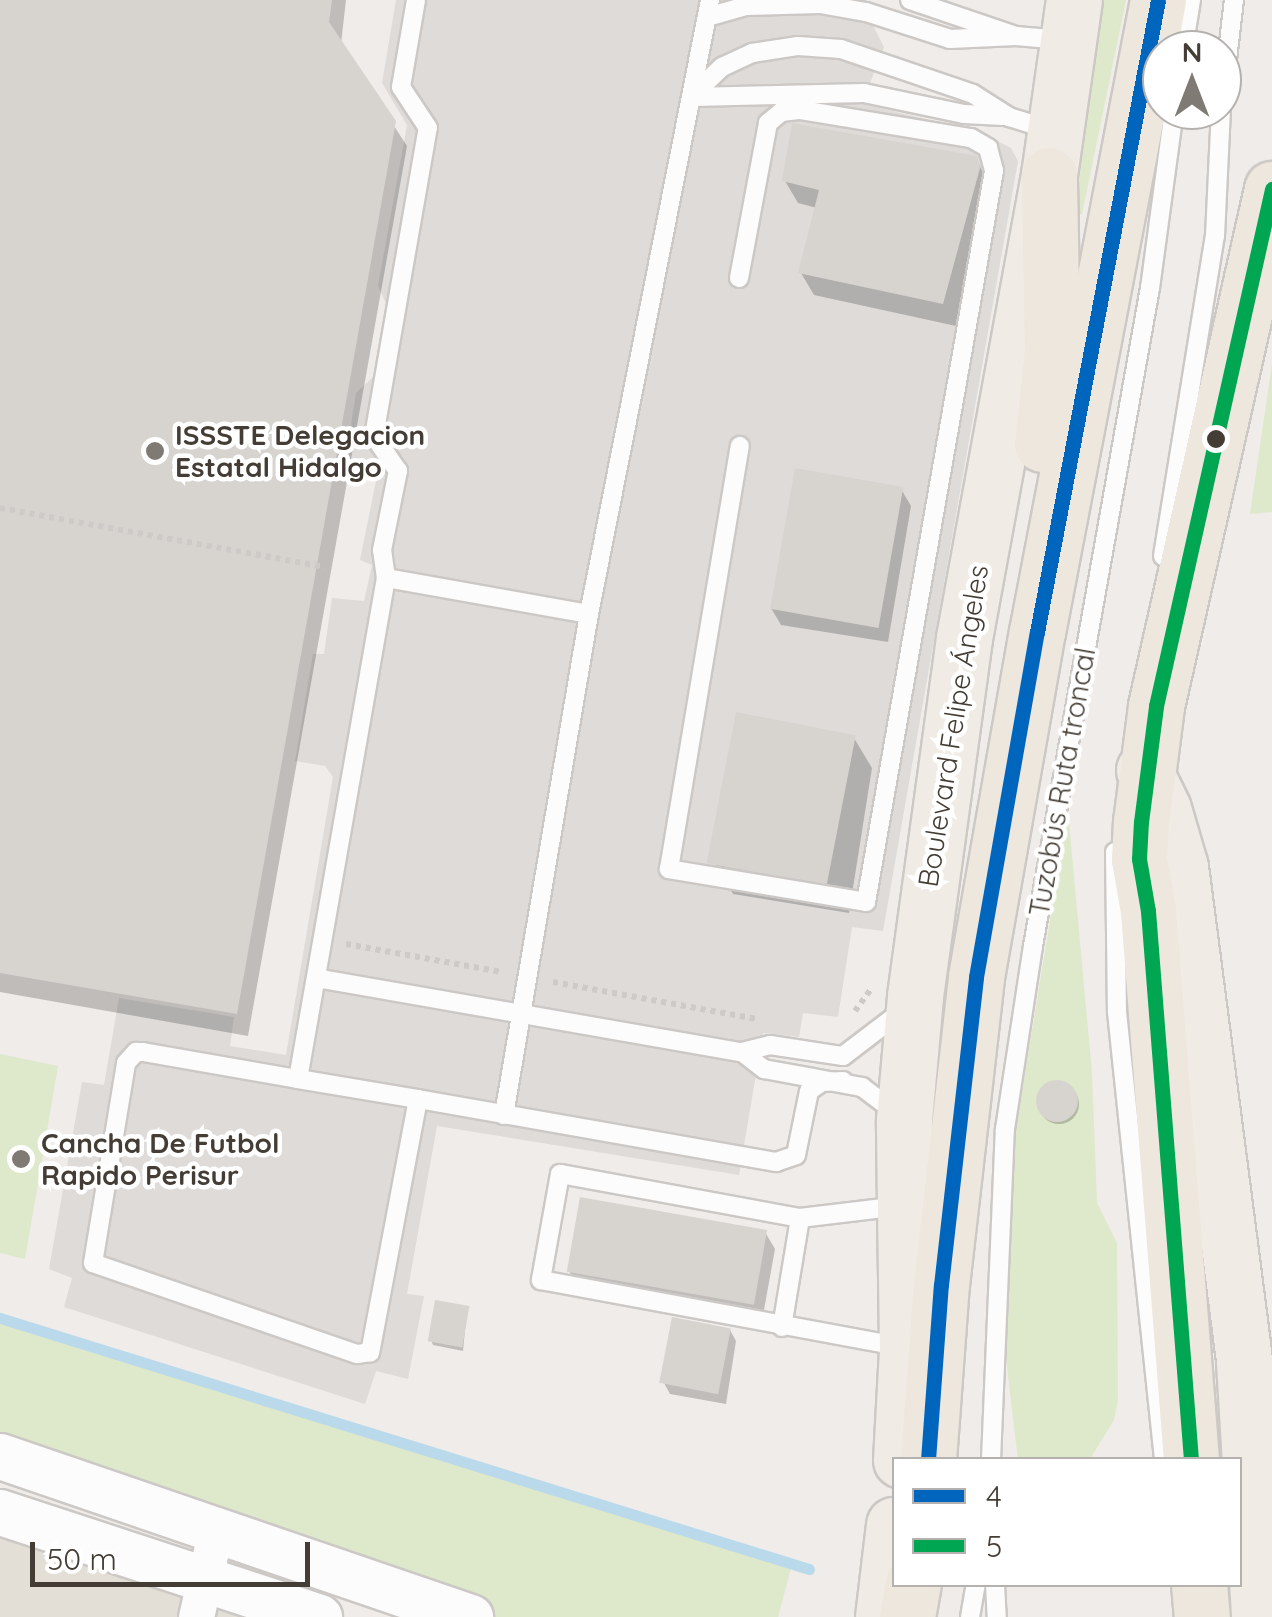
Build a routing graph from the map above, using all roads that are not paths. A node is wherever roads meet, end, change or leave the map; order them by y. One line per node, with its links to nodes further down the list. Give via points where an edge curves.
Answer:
1 (416, 0): 19 (lane, via 401,87 428,128 374,436 398,471 382,550)
2 (910, 0): 7 (lane)
3 (1158, 0): 21 (highway)
4 (1191, 0): 8 (lane)
5 (1234, 0): 9 (lane)
6 (708, 8): 7 (lane, via 820,4 950,40); 10 (lane)
7 (1052, 26): 13 (main road, Boulevard Felipe Ángeles)
8 (1186, 30)
9 (1231, 30)
10 (691, 97): 13 (lane, via 864,93 964,114); 13 (lane, via 722,67 752,53 841,49 973,94); 20 (lane)
11 (1171, 130): 40 (lane, Tuzobús Ruta troncal, via 1005,1129)
12 (1221, 130): 18 (lane, via 1215,236)
13 (1037, 141): 21 (highway, via 1052,352 1034,508); 25 (main road, Boulevard Felipe Ángeles)
14 (1272, 189): 15 (highway)
15 (1264, 274): 22 (highway, via 1199,506)
16 (739, 278): 17 (lane, via 768,124 781,112 972,138 988,148 994,171 866,902 669,868)
17 (740, 446)
18 (1159, 576)
19 (386, 578): 20 (lane); 24 (lane)
20 (590, 614): 26 (lane)
21 (1037, 632): 39 (highway, via 976,977 940,1285)
22 (1144, 770): 42 (highway, via 1140,859); 43 (main road, via 1180,867 1244,1362)
23 (1115, 834): 41 (lane, via 1117,1012)
24 (316, 978): 26 (lane); 28 (lane)
25 (916, 996): 27 (lane, via 843,1056 770,1045); 32 (main road, Boulevard Felipe Ángeles)
26 (521, 1014): 27 (lane); 31 (lane)
27 (742, 1052): 29 (lane, via 764,1069)
28 (298, 1079): 30 (lane); 30 (lane, via 143,1052 130,1056 93,1263 357,1354 374,1347)
29 (843, 1081): 31 (lane, via 809,1091 796,1155 776,1162); 32 (lane, via 875,1094)
30 (418, 1100): 31 (lane)
31 (504, 1115)
32 (904, 1120): 33 (main road, Boulevard Felipe Ángeles)
33 (905, 1206): 34 (lane); 36 (main road, Boulevard Felipe Ángeles)
34 (800, 1218): 35 (lane); 35 (lane, via 560,1174 541,1280)
35 (782, 1327): 36 (lane)
36 (907, 1348): 38 (main road, Boulevard Felipe Ángeles)
37 (0, 1456): 45 (street)
38 (901, 1457)
39 (928, 1457)
40 (991, 1457)
41 (1164, 1457)
42 (1192, 1457)
43 (1246, 1504): 59 (main road)
44 (0, 1512): 51 (street)
45 (216, 1529): 51 (street); 53 (street)
46 (892, 1543): 54 (main road)
47 (912, 1587): 55 (highway)
48 (975, 1587): 56 (lane)
49 (995, 1587): 57 (lane)
50 (1200, 1587): 58 (highway)
51 (200, 1599): 52 (street)
52 (319, 1617)
53 (470, 1617)
54 (884, 1617)
55 (907, 1617)
56 (970, 1617)
57 (997, 1617)
58 (1202, 1617)
59 (1259, 1617)

